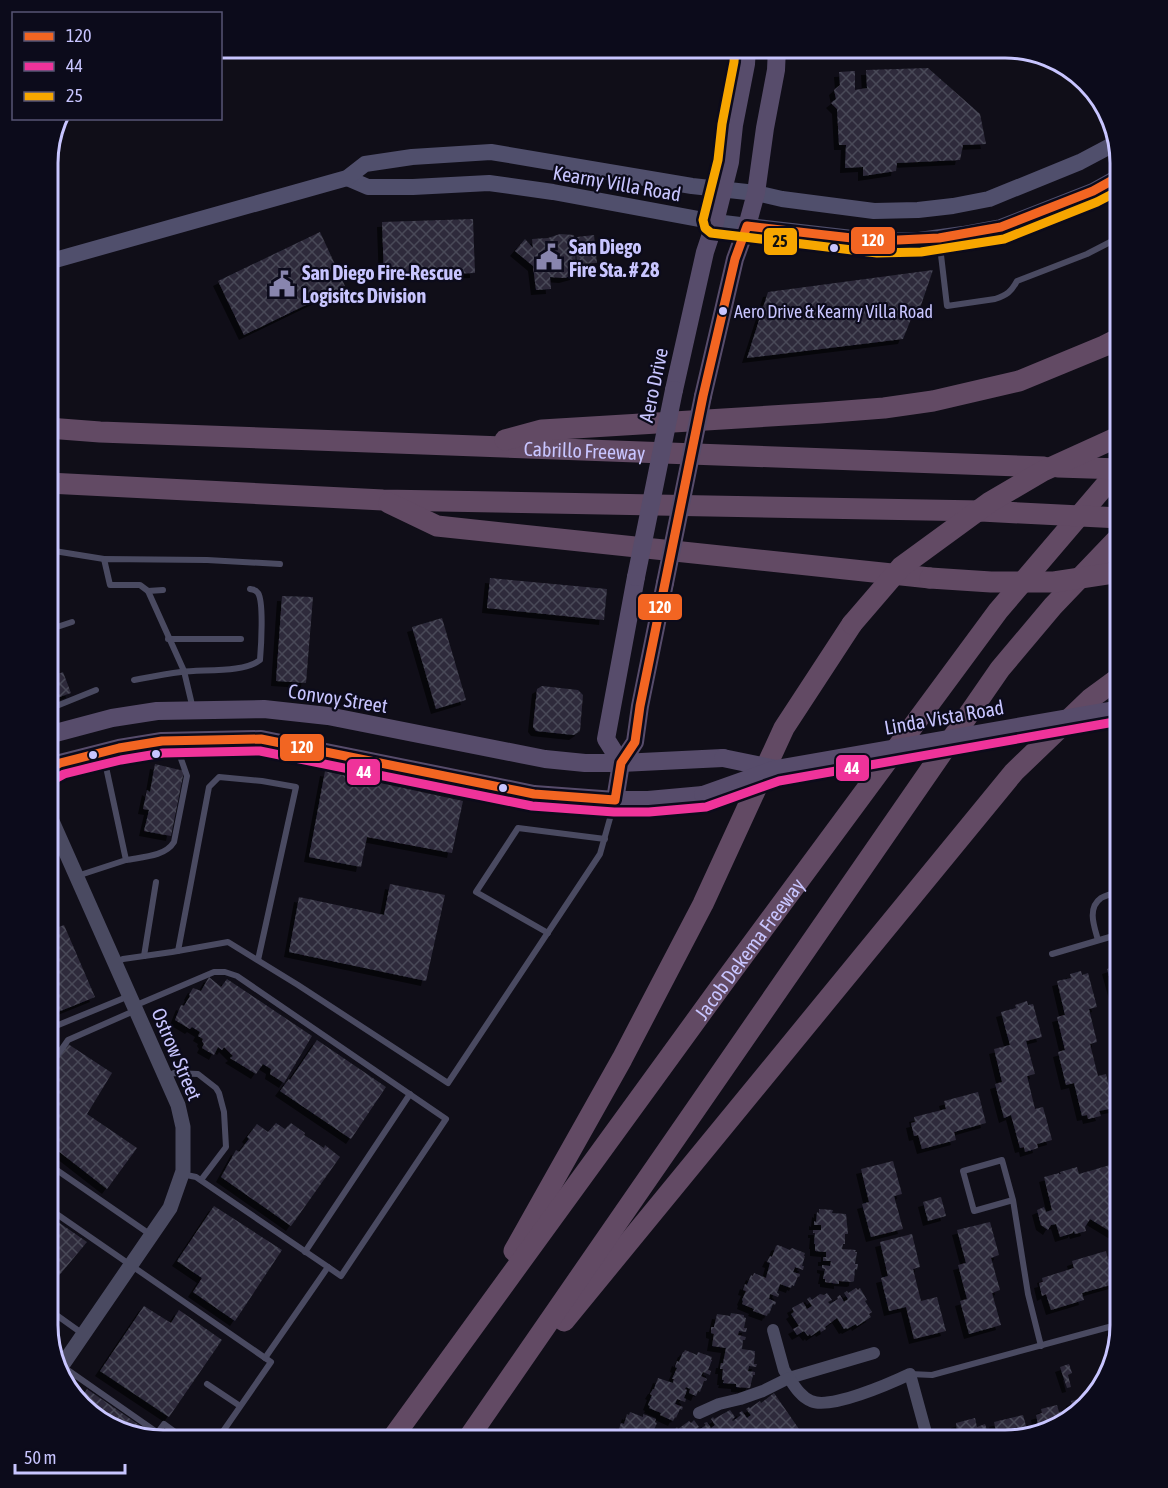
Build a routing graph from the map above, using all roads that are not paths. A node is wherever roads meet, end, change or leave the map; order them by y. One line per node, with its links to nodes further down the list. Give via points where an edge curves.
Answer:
1 (746, 59): 6 (main road, Aero Drive)
2 (777, 59): 7 (main road)
3 (1108, 147): 7 (main road, Kearny Villa Road, via 989,199 953,206 874,211)
4 (347, 178): 6 (main road, Kearny Villa Road, via 365,164 490,152); 8 (main road, Kearny Villa Road, via 368,188 489,183); 12 (main road, Kearny Villa Road)
5 (1109, 182): 10 (main road, Kearny Villa Road, via 1001,226)
6 (723, 190): 7 (main road, Kearny Villa Road); 8 (main road, Aero Drive)
7 (756, 193): 9 (main road)
8 (715, 222): 9 (main road, Kearny Villa Road); 44 (main road, Aero Drive, bridge, via 674,390 606,739)
9 (747, 226): 10 (main road, Kearny Villa Road, via 878,241); 44 (main road, bridge, via 735,259 703,396 635,742)
10 (939, 238): 11 (lane, via 947,306 1002,297 1012,291 1017,281)
11 (1109, 243)
12 (59, 259)
13 (1109, 344): 16 (highway, via 1019,381 933,401 820,413 542,430)
14 (59, 429): 16 (highway, Cabrillo Freeway)
15 (1109, 441): 80 (highway, bridge, via 1043,471 990,502 901,567 852,624 784,728 703,904 622,1059)
16 (485, 446): 17 (highway, Cabrillo Freeway, bridge)
17 (1109, 468)
18 (1109, 481): 80 (highway, Jacob Dekema Freeway, via 998,610)
19 (59, 484): 20 (highway)
20 (383, 500): 21 (highway, bridge); 26 (highway, bridge, via 437,526 930,578 1054,582)
21 (1109, 518)
22 (1109, 547): 96 (highway, via 1000,669)
23 (59, 552): 24 (lane)
24 (104, 559): 25 (lane); 29 (lane, via 110,585 140,585)
25 (280, 564)
26 (1109, 574)
27 (250, 589): 34 (lane, via 259,595 260,660 253,666)
28 (163, 590): 29 (lane)
29 (148, 591): 32 (lane)
30 (72, 622): 31 (lane)
31 (59, 626)
32 (168, 639): 33 (lane); 34 (lane)
33 (241, 639)
34 (184, 672): 35 (lane); 39 (lane)
35 (134, 680)
36 (1109, 685): 97 (highway, via 1014,772)
37 (96, 690): 38 (lane)
38 (59, 705)
39 (194, 710): 41 (main road, Convoy Street, via 112,718); 44 (main road, Convoy Street, via 264,709 321,715 545,759)
40 (1109, 711): 46 (main road, Linda Vista Road, bridge)
41 (59, 732)
42 (179, 741): 43 (main road); 47 (main road, via 261,740 534,794); 50 (lane, via 187,776 174,842 166,851)
43 (103, 752): 45 (main road); 50 (lane)
44 (621, 763): 46 (main road, Linda Vista Road, bridge, via 723,758); 47 (main road)
45 (58, 764)
46 (776, 769): 47 (main road, Linda Vista Road, bridge, via 703,795)
47 (615, 800): 49 (lane)
48 (58, 835): 51 (street, Ostrow Street)
49 (605, 839): 54 (lane, via 600,854); 54 (lane, via 518,828 476,892)
50 (126, 860): 51 (lane)
51 (77, 876): 61 (street, Ostrow Street)
52 (156, 882): 59 (lane)
53 (1109, 895): 56 (lane, via 1101,898 1093,909)
54 (548, 933): 60 (lane, via 448,1083)
55 (1109, 937): 56 (lane)
56 (1098, 940): 58 (lane)
57 (178, 951): 59 (lane); 60 (lane, via 228,942); 60 (lane, via 209,787 219,777 262,781 296,787)
58 (1052, 954)
59 (144, 956): 61 (lane)
60 (258, 960)
61 (115, 963): 62 (street, Ostrow Street)
62 (133, 1004): 63 (lane); 64 (lane, via 68,1040); 65 (street, Ostrow Street); 66 (lane, via 214,972 225,972 237,976)
63 (58, 1026)
64 (58, 1054)
65 (165, 1077): 68 (street, Ostrow Street, via 183,1127); 69 (lane, via 174,1073 198,1074 219,1093 226,1147)
66 (410, 1094): 73 (lane); 75 (lane, via 446,1119 341,1276)
67 (58, 1171): 72 (lane)
68 (182, 1174): 69 (lane); 72 (street, Ostrow Street, via 170,1208)
69 (201, 1180): 73 (lane)
70 (1013, 1200): 70 (lane, via 1002,1160 963,1171 974,1211); 81 (lane)
71 (58, 1215): 74 (lane)
72 (151, 1235): 74 (street, Ostrow Street)
73 (305, 1252): 75 (lane)
74 (131, 1265): 79 (street, Ostrow Street); 83 (lane)
75 (328, 1267): 83 (lane)
76 (58, 1316): 79 (lane)
77 (1109, 1327): 81 (lane)
78 (773, 1330): 87 (street)
79 (83, 1334): 84 (street, Ostrow Street)
80 (465, 1339): 95 (highway, Jacob Dekema Freeway)
81 (1041, 1346): 86 (lane, via 932,1375)
82 (874, 1353): 87 (street)
83 (265, 1358): 89 (lane, via 271,1362)
84 (65, 1360)
85 (71, 1373): 91 (lane)
86 (910, 1374): 87 (street, via 880,1389 818,1404 804,1397); 98 (street)
87 (789, 1378): 90 (street)
88 (207, 1384): 89 (lane)
89 (240, 1406): 94 (lane)
90 (699, 1413)
91 (154, 1429)
92 (160, 1430): 93 (lane, via 164,1424)
93 (172, 1430)
94 (224, 1430)
95 (398, 1430)
96 (474, 1430)
97 (475, 1430)
98 (925, 1430)

